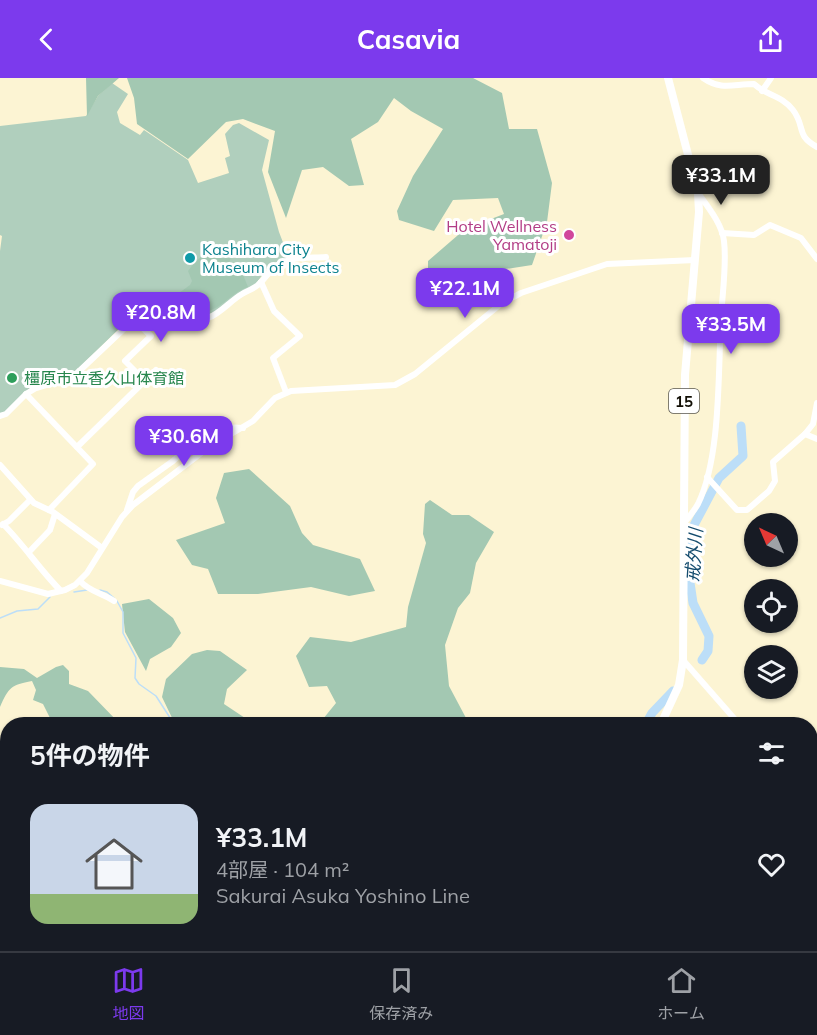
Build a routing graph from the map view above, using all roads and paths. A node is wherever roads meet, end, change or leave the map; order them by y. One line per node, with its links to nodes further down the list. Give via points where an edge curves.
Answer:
1 (668, 78): 6 (main road, 15)
2 (704, 78): 4 (street, via 726,88 754,84)
3 (771, 78): 4 (street)
4 (762, 92): 5 (street, via 780,97 794,110 802,135)
5 (817, 147)
6 (698, 193): 7 (street); 10 (main road, 15)
7 (722, 233): 9 (street, via 754,235 770,225 801,238); 24 (street, via 716,423)
8 (326, 257): 11 (street, via 288,261 272,269)
9 (817, 259)
10 (695, 260): 15 (street, via 607,264 521,293 502,303 415,374 395,385); 29 (main road, 15, via 685,375)
11 (261, 282): 12 (street, via 203,320 169,304 151,306); 15 (street, via 274,311 300,336 273,358)
12 (133, 319): 14 (street, via 151,336 125,361); 16 (street, via 73,377)
13 (164, 377): 14 (street, via 156,370)
14 (144, 381): 22 (street)
15 (286, 392): 19 (street, via 269,402)
16 (26, 394): 18 (street); 22 (street)
17 (817, 403): 20 (street, via 813,424)
18 (0, 416)
19 (244, 428): 26 (street, via 202,452); 26 (street, via 223,427 200,436 138,486)
20 (805, 434): 21 (street); 24 (street, via 773,462 775,481 747,510 737,510)
21 (817, 439)
22 (77, 447): 27 (street, via 93,464)
23 (0, 465): 25 (street)
24 (707, 477): 29 (street, via 696,507)
25 (30, 500): 27 (street); 28 (street)
26 (126, 511): 30 (street)
27 (52, 512): 30 (street); 31 (street, via 50,530)
28 (2, 525): 31 (street)
29 (683, 526): 36 (main road, 15)
30 (102, 548): 33 (street)
31 (29, 552): 34 (street)
32 (0, 581): 34 (street, via 44,593)
33 (80, 582): 34 (street); 35 (street)
34 (60, 591)
35 (114, 601)
36 (683, 660): 37 (main road, 15, via 680,686); 38 (street)
37 (664, 717)
38 (733, 717)

